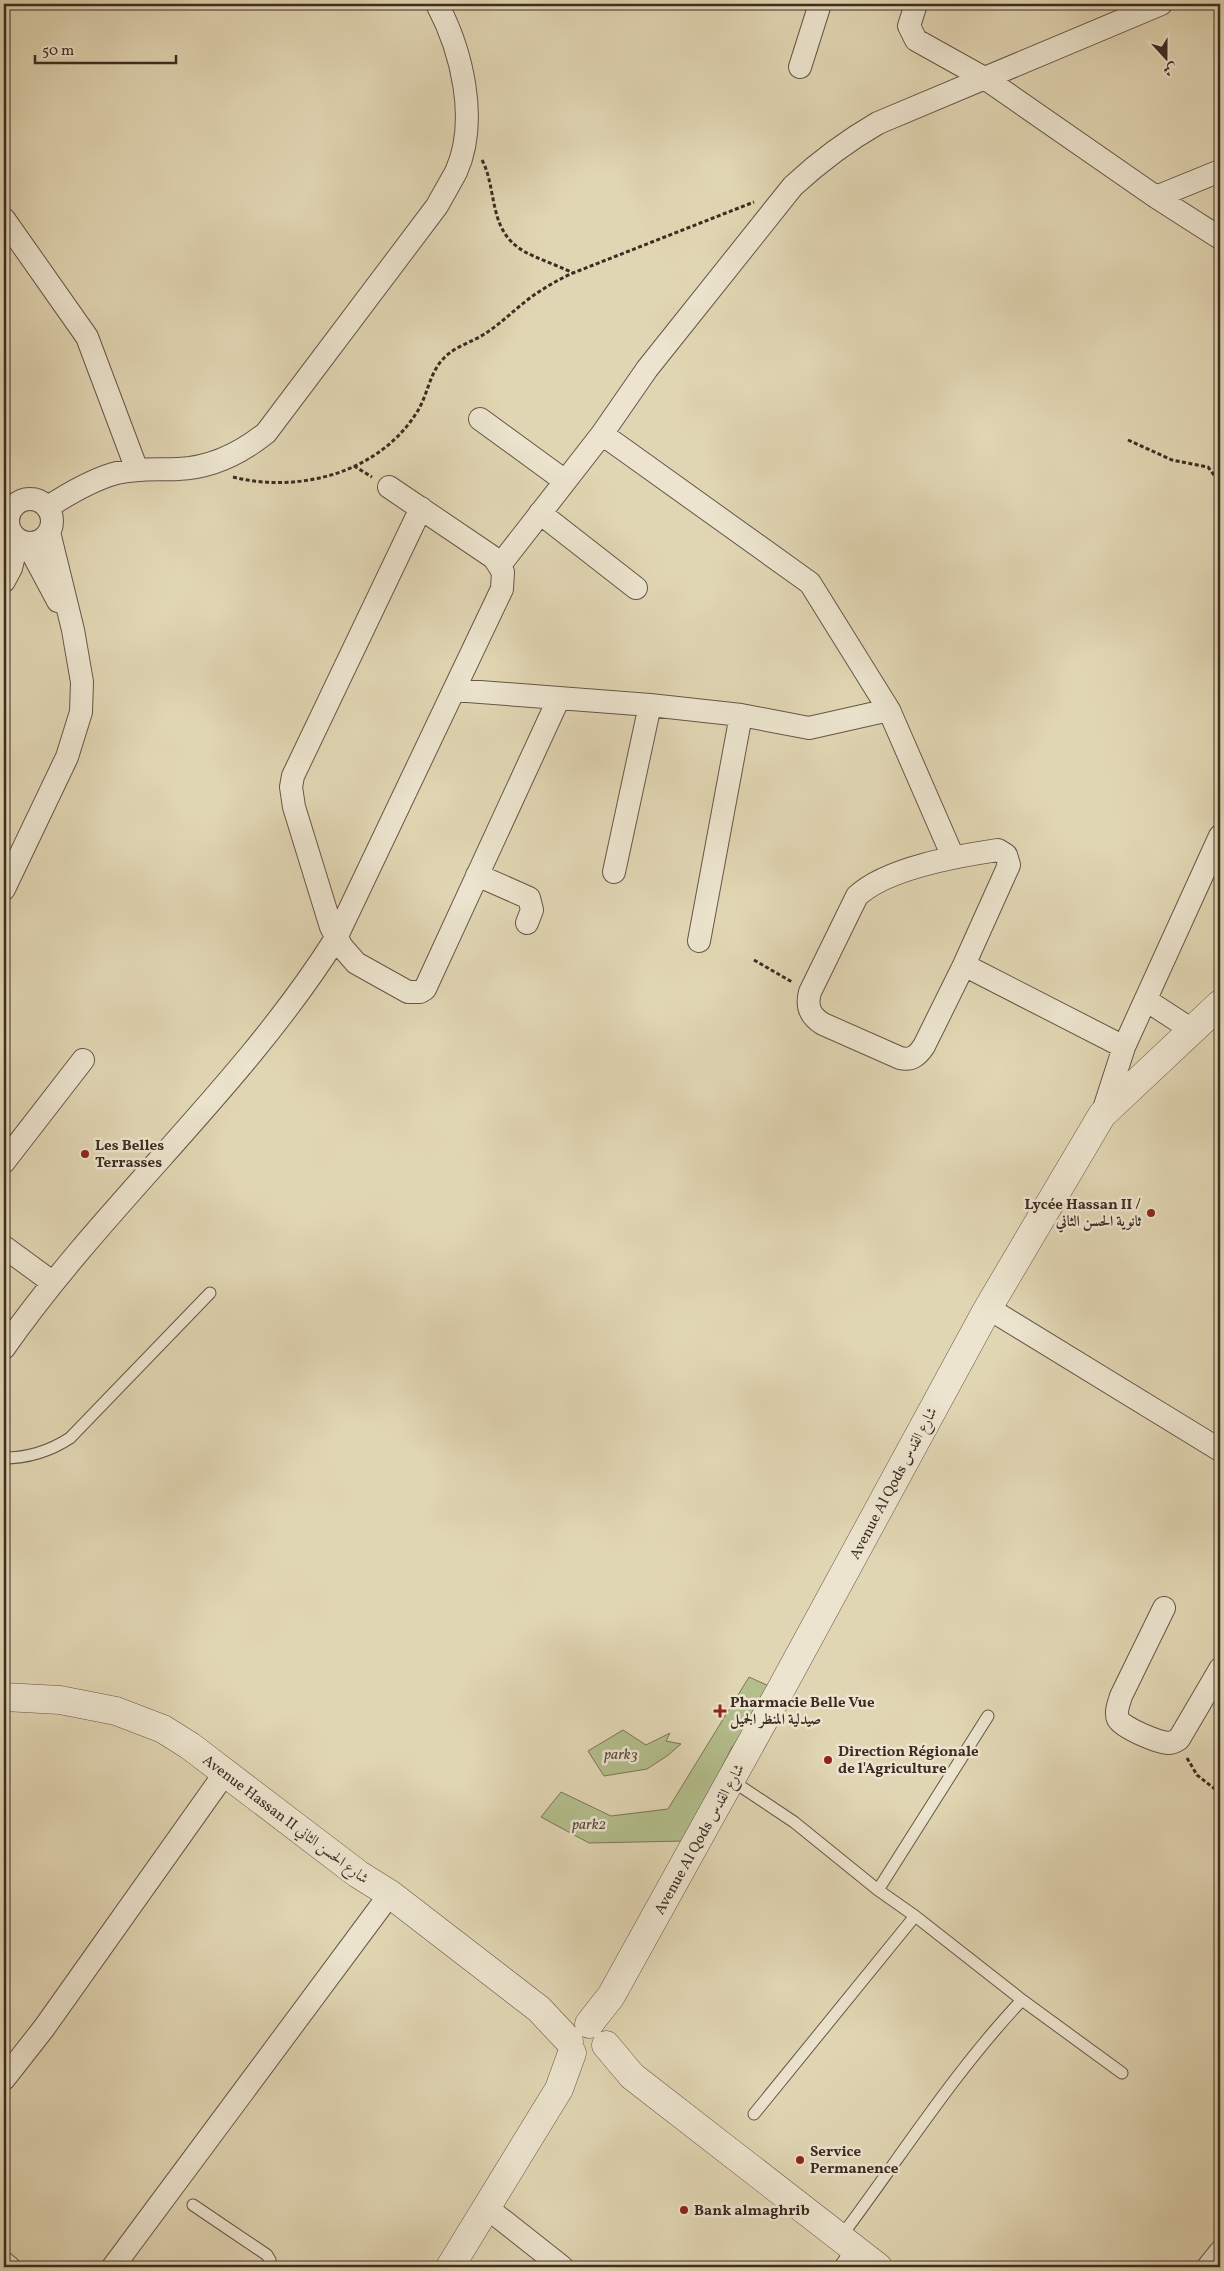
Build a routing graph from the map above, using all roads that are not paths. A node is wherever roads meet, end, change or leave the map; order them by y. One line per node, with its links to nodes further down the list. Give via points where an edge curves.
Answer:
1 (437, 4): 13 (street, via 450,28 464,77 466,134 456,170 437,206 266,433 225,459 181,469)
2 (820, 4): 5 (street)
3 (916, 4): 6 (street, via 909,26 916,40)
4 (1161, 4): 6 (street)
5 (800, 68)
6 (986, 79): 8 (street); 12 (street, via 878,123 820,160 793,186 647,369)
7 (1220, 171): 8 (street)
8 (1156, 198): 10 (street)
9 (4, 219): 13 (street, via 87,338)
10 (1220, 238)
11 (480, 419): 14 (street)
12 (602, 434): 14 (street); 30 (street, via 810,584)
13 (137, 470): 17 (street, via 91,483)
14 (565, 481): 19 (street)
15 (389, 487): 18 (street)
16 (14, 495): 17 (street, via 42,501); 20 (street, via 16,503)
17 (48, 507): 21 (street, via 52,515)
18 (421, 508): 23 (street); 38 (street, via 291,786 294,807)
19 (540, 513): 23 (street); 25 (street)
20 (6, 516): 22 (street, via 12,534)
21 (49, 532): 22 (street, via 36,542); 26 (street)
22 (23, 541): 24 (street); 26 (street)
23 (500, 565): 27 (street, via 504,581 502,589)
24 (4, 581)
25 (636, 588)
26 (73, 630): 36 (street, via 82,682 81,712 67,757)
27 (454, 690): 28 (street); 38 (street)
28 (559, 698): 29 (street); 35 (street)
29 (650, 705): 31 (street); 34 (street)
30 (890, 710): 31 (street, via 809,728); 33 (street)
31 (741, 715): 39 (street)
32 (1220, 836): 41 (street)
33 (952, 857): 40 (street, via 998,850 1006,855 1010,865); 40 (street, via 867,886 857,896 810,992 808,1007 817,1020 900,1058 910,1059 924,1046)
34 (614, 872)
35 (477, 876): 37 (street, via 529,898 532,910); 38 (street, via 429,984 420,992 408,992 356,963)
36 (4, 889)
37 (527, 922)
38 (336, 938): 49 (street, via 308,984)
39 (699, 941)
40 (964, 965): 44 (street)
41 (1146, 1000): 43 (street); 44 (street)
42 (1220, 1004): 43 (street, Avenue Al Qods شارع القدس)
43 (1192, 1030): 46 (street, Avenue Al Qods شارع القدس)
44 (1124, 1047): 46 (street)
45 (83, 1060): 47 (street)
46 (1102, 1115): 51 (street, Avenue Al Qods شارع القدس)
47 (4, 1162)
48 (4, 1247): 49 (street)
49 (52, 1282): 52 (street)
50 (210, 1294): 54 (lane, via 70,1438 34,1454)
51 (988, 1308): 53 (street); 60 (street, Avenue Al Qods شارع القدس)
52 (4, 1348)
53 (1220, 1450)
54 (4, 1458)
55 (1164, 1608): 56 (street, via 1121,1696 1117,1717 1122,1724 1156,1740 1170,1743 1179,1739)
56 (1220, 1669)
57 (4, 1697): 59 (street, Avenue Hassan II شارع الحسن الثاني, via 60,1700 132,1716 173,1735)
58 (988, 1716): 61 (lane)
59 (225, 1773): 62 (street, Avenue Hassan II شارع الحسن الثاني, via 358,1874); 67 (street)
60 (732, 1780): 61 (lane, via 794,1822); 65 (street, Avenue Al Qods شارع القدس)
61 (878, 1890): 63 (lane)
62 (390, 1894): 65 (street, Avenue Hassan II شارع الحسن الثاني); 75 (street)
63 (915, 1916): 64 (lane); 68 (lane)
64 (1022, 2000): 66 (lane); 72 (lane, via 960,2075)
65 (588, 2043): 70 (street, Avenue Al Qods شارع القدس); 72 (street, Avenue Hassan II شارع الحسن الثاني)
66 (1122, 2073)
67 (4, 2080)
68 (754, 2114)
69 (193, 2205): 76 (lane, via 267,2255 270,2260)
70 (486, 2207): 77 (street, Avenue Al Qods شارع القدس); 78 (street)
71 (1220, 2252): 79 (street)
72 (855, 2256)
73 (4, 2263): 74 (street)
74 (9, 2267)
75 (113, 2267)
76 (268, 2267)
77 (450, 2267)
78 (562, 2267)
79 (1208, 2267)

